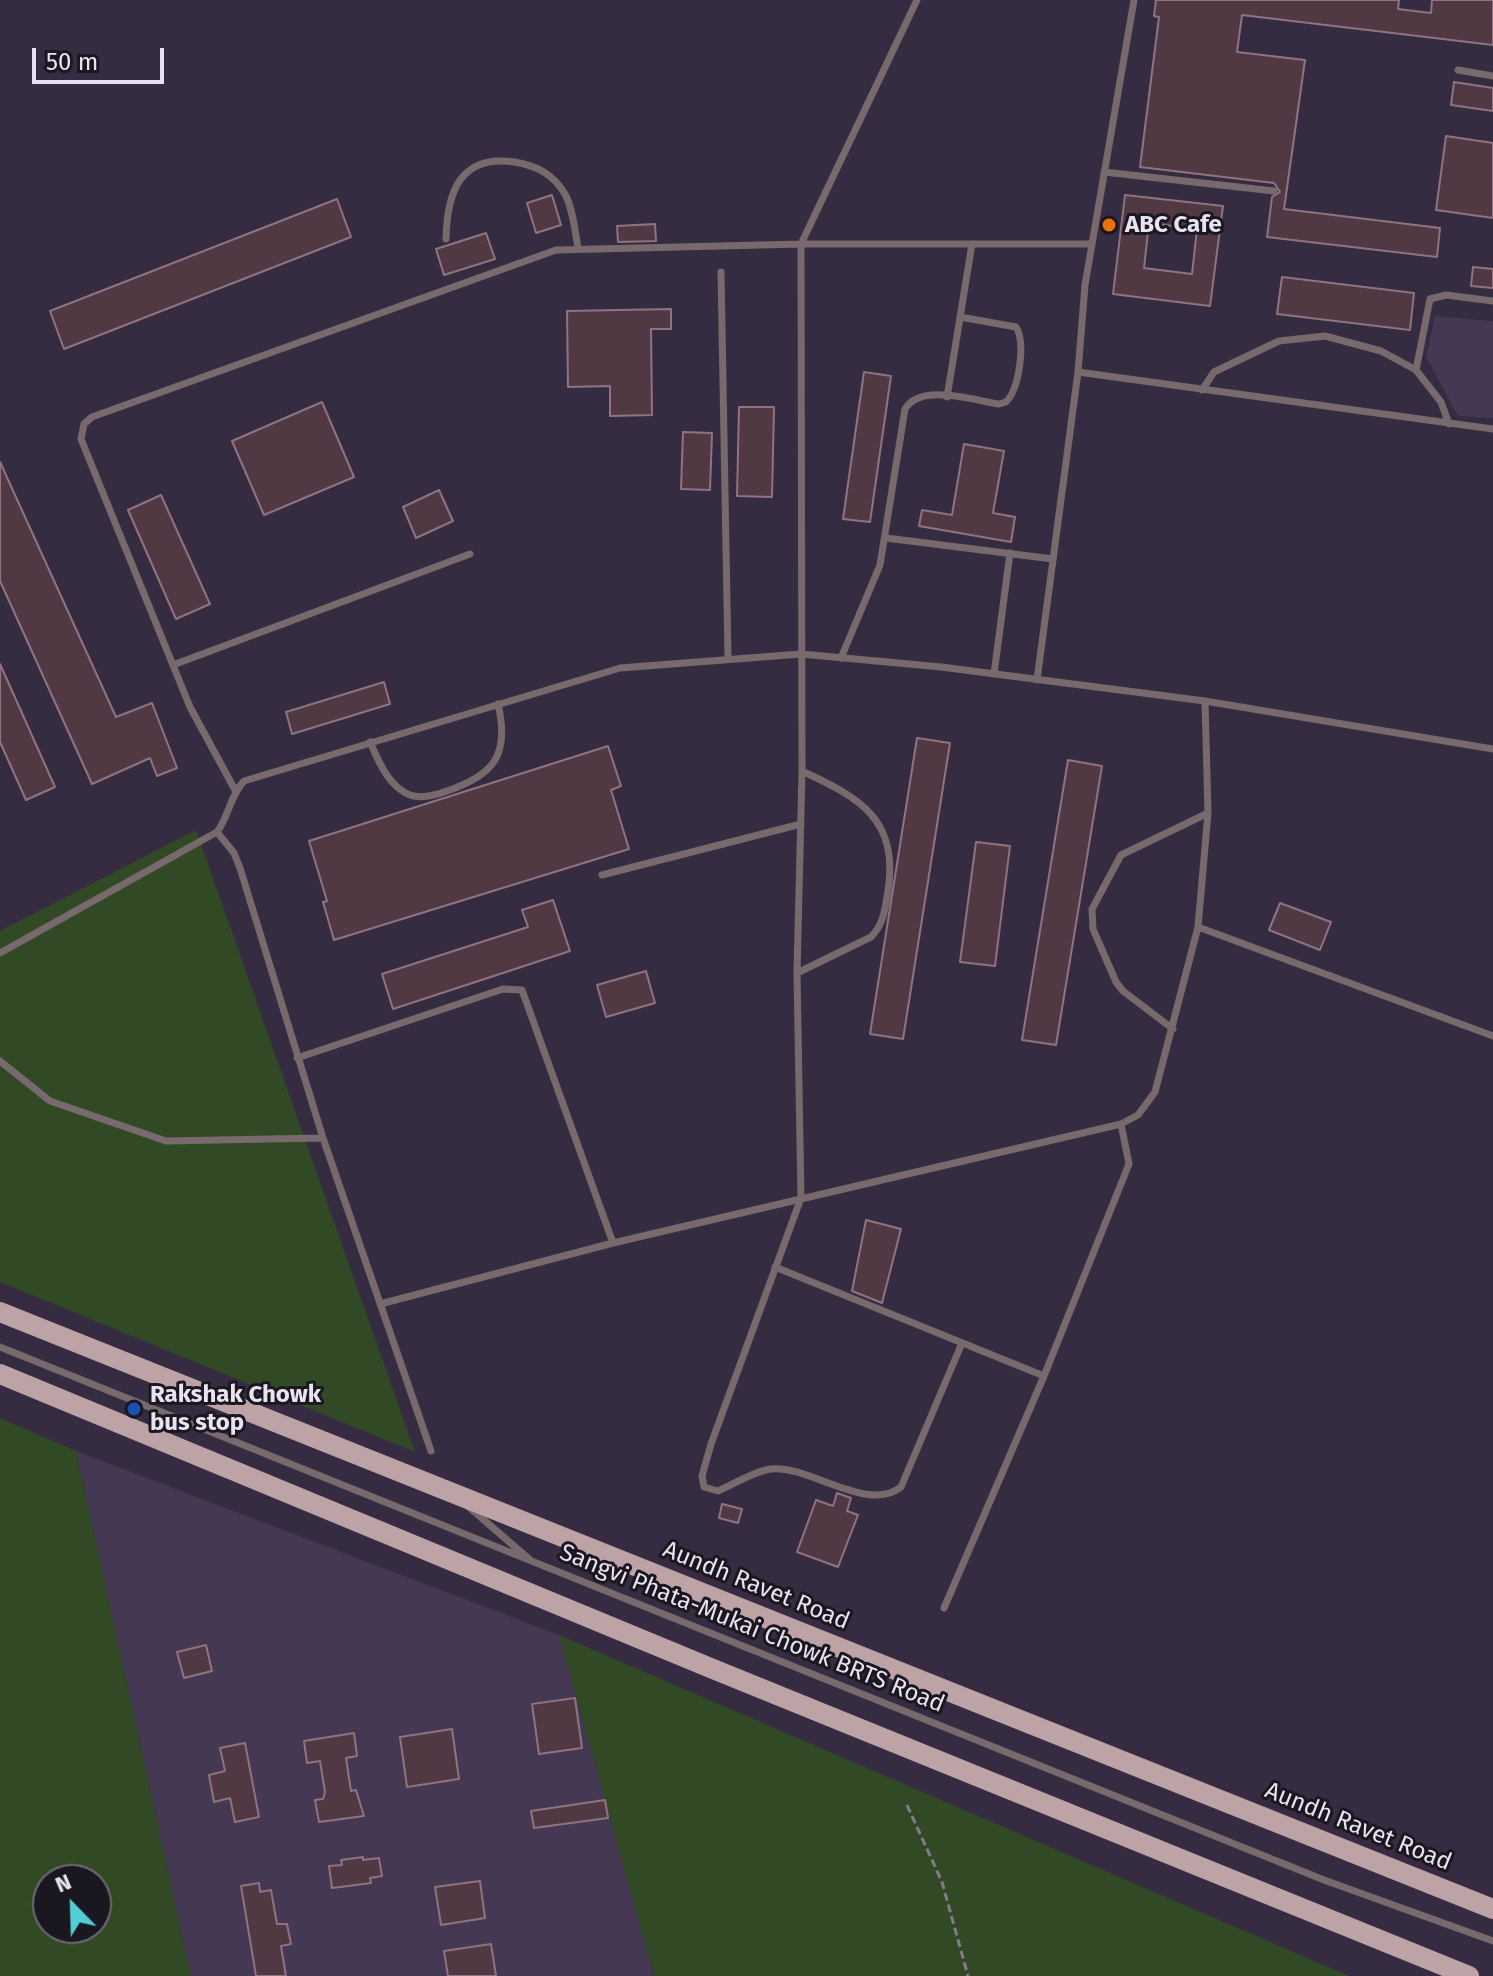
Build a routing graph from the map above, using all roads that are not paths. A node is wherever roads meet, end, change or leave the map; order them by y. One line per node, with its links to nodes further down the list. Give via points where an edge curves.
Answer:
1 (917, 0): 8 (lane)
2 (1134, 0): 5 (lane)
3 (1458, 70): 4 (lane)
4 (1493, 76)
5 (1104, 172): 6 (lane); 10 (lane)
6 (1274, 191)
7 (446, 239): 11 (lane, via 450,198 461,179 476,164 499,160 531,165 550,175 566,195)
8 (801, 244): 9 (lane); 11 (lane); 25 (lane)
9 (972, 244): 10 (lane); 14 (lane)
10 (1092, 244): 16 (lane)
11 (578, 248): 28 (lane, via 540,255 221,368 84,424 81,439)
12 (721, 272): 26 (lane)
13 (1493, 301): 15 (lane, via 1446,295 1430,299)
14 (960, 317): 18 (lane); 18 (lane, via 1016,327 1021,341 1013,393 999,404)
15 (1416, 370): 17 (lane, via 1381,351 1338,338 1291,339 1214,372); 19 (lane, via 1441,402)
16 (1078, 372): 17 (lane); 24 (lane)
17 (1202, 390): 19 (lane)
18 (947, 397): 21 (lane, via 916,396 905,409)
19 (1449, 424): 20 (lane)
20 (1493, 429)
21 (886, 538): 22 (lane); 27 (lane, via 877,575)
22 (1010, 553): 24 (lane); 29 (lane)
23 (470, 554): 28 (lane)
24 (1053, 559): 30 (lane)
25 (801, 654): 26 (lane); 27 (lane); 35 (lane)
26 (728, 658): 32 (lane, via 620,668)
27 (841, 658): 29 (lane)
28 (173, 665): 36 (lane)
29 (994, 674): 30 (lane)
30 (1037, 680): 31 (lane)
31 (1205, 701): 34 (lane); 37 (lane)
32 (498, 704): 33 (lane); 33 (lane, via 499,755 479,781 437,795 411,796 386,777)
33 (370, 742): 36 (lane, via 256,776)
34 (1493, 749)
35 (802, 771): 38 (lane); 43 (lane, via 850,794 881,825 890,878 879,929)
36 (235, 790): 39 (lane)
37 (1208, 813): 41 (lane); 44 (lane, via 1121,855 1092,909 1093,929 1116,982)
38 (801, 824): 40 (lane); 43 (lane)
39 (217, 832): 42 (lane); 46 (lane, via 240,868)
40 (602, 875)
41 (1198, 927): 44 (lane); 45 (lane)
42 (0, 953)
43 (797, 973): 50 (lane)
44 (1173, 1029): 48 (lane, via 1148,1105)
45 (1493, 1036)
46 (297, 1058): 49 (lane); 51 (lane, via 503,989 522,990)
47 (0, 1061): 49 (lane, via 50,1101 166,1141)
48 (1121, 1124): 50 (lane); 58 (lane, via 1129,1164)
49 (323, 1138): 53 (lane)
50 (801, 1198): 51 (lane); 52 (lane)
51 (613, 1243): 53 (lane)
52 (775, 1267): 55 (lane); 55 (lane, via 711,1444 702,1476 710,1491 771,1469 873,1495 893,1493 901,1487)
53 (380, 1304): 59 (lane)
54 (0, 1312): 60 (main road, Aundh Ravet Road)
55 (962, 1343): 58 (lane)
56 (0, 1347): 61 (lane, Sangvi Phata-Mukai Chowk BRTS Road)
57 (0, 1374): 65 (main road)
58 (1044, 1376): 62 (lane)
59 (431, 1451)
60 (450, 1491): 61 (lane); 63 (main road, Aundh Ravet Road)
61 (534, 1563): 64 (lane, Sangvi Phata-Mukai Chowk BRTS Road, via 1324,1880)
62 (944, 1608)
63 (1493, 1909)
64 (1493, 1941)
65 (1469, 1976)

